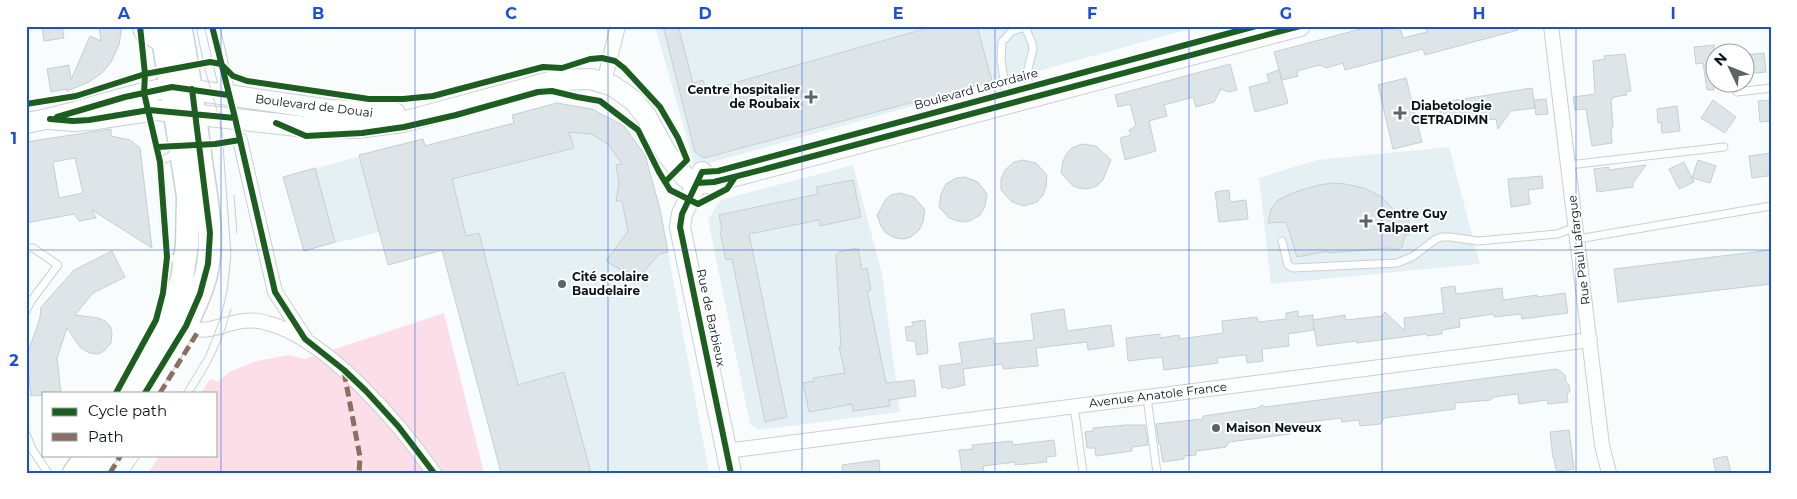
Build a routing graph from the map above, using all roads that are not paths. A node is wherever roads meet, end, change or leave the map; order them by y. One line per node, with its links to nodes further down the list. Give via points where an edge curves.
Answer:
1 (140, 26): 9 (street, via 141,32)
2 (161, 26): 9 (main road)
3 (180, 26): 11 (main road)
4 (212, 26): 15 (street)
5 (618, 26): 10 (street)
6 (1300, 26): 8 (main road, Boulevard Lacordaire)
7 (1551, 26): 23 (street, Rue Paul Lafargue)
8 (1262, 29): 14 (main road, Boulevard Lacordaire)
9 (165, 48): 11 (main road)
10 (604, 82): 18 (main road, Boulevard de Douai, via 586,78 557,80); 24 (main road, via 639,106 663,148 687,178)
11 (182, 88): 15 (main road, Boulevard de Douai); 17 (main road); 19 (main road, via 93,106)
12 (1771, 88): 13 (lane)
13 (1754, 90)
14 (1030, 93): 16 (main road, Boulevard Lacordaire); 16 (lane, via 1027,73 1033,49 1024,27 1012,31 1002,42)
15 (228, 95): 18 (main road, Boulevard de Douai, via 330,110)
16 (1006, 100): 24 (main road, Boulevard Lacordaire, via 719,181)
17 (185, 113): 18 (main road, Boulevard de Douai, via 332,128 393,124); 19 (main road, Boulevard de Douai, via 149,110 89,120); 31 (main road, via 182,149 188,196); 31 (main road, via 206,196 210,233 200,294)
18 (437, 113)
19 (50, 119): 20 (main road)
20 (26, 123)
21 (240, 140): 32 (street, via 275,292)
22 (1724, 147): 23 (lane)
23 (1569, 166): 26 (street, Rue Paul Lafargue)
24 (700, 178): 39 (main road, Rue de Barbieux, via 682,214 680,227)
25 (1771, 206): 26 (lane)
26 (1577, 233): 27 (lane, via 1478,241 1450,236 1436,239 1412,257 1397,263 1293,268 1288,265); 33 (street, Rue Paul Lafargue)
27 (1282, 241)
28 (26, 248): 29 (lane, via 33,248 58,266)
29 (28, 300): 30 (lane)
30 (26, 311)
31 (178, 320): 32 (street, via 203,330 239,322 268,323); 34 (main road, via 155,348); 35 (main road)
32 (305, 339): 45 (street, via 366,391)
33 (1590, 340): 36 (street, Avenue Anatole France); 49 (street, Rue Paul Lafargue)
34 (130, 392)
35 (145, 392)
36 (1147, 397): 37 (street, Avenue Anatole France); 48 (lane)
37 (1074, 406): 39 (street, Avenue Anatole France); 47 (lane)
38 (26, 434): 42 (lane)
39 (726, 451): 46 (main road, Rue de Barbieux)
40 (86, 456): 43 (main road)
41 (105, 456): 44 (main road)
42 (48, 473)
43 (74, 473)
44 (95, 473)
45 (434, 473)
46 (731, 473)
47 (1083, 473)
48 (1157, 473)
49 (1609, 473)

